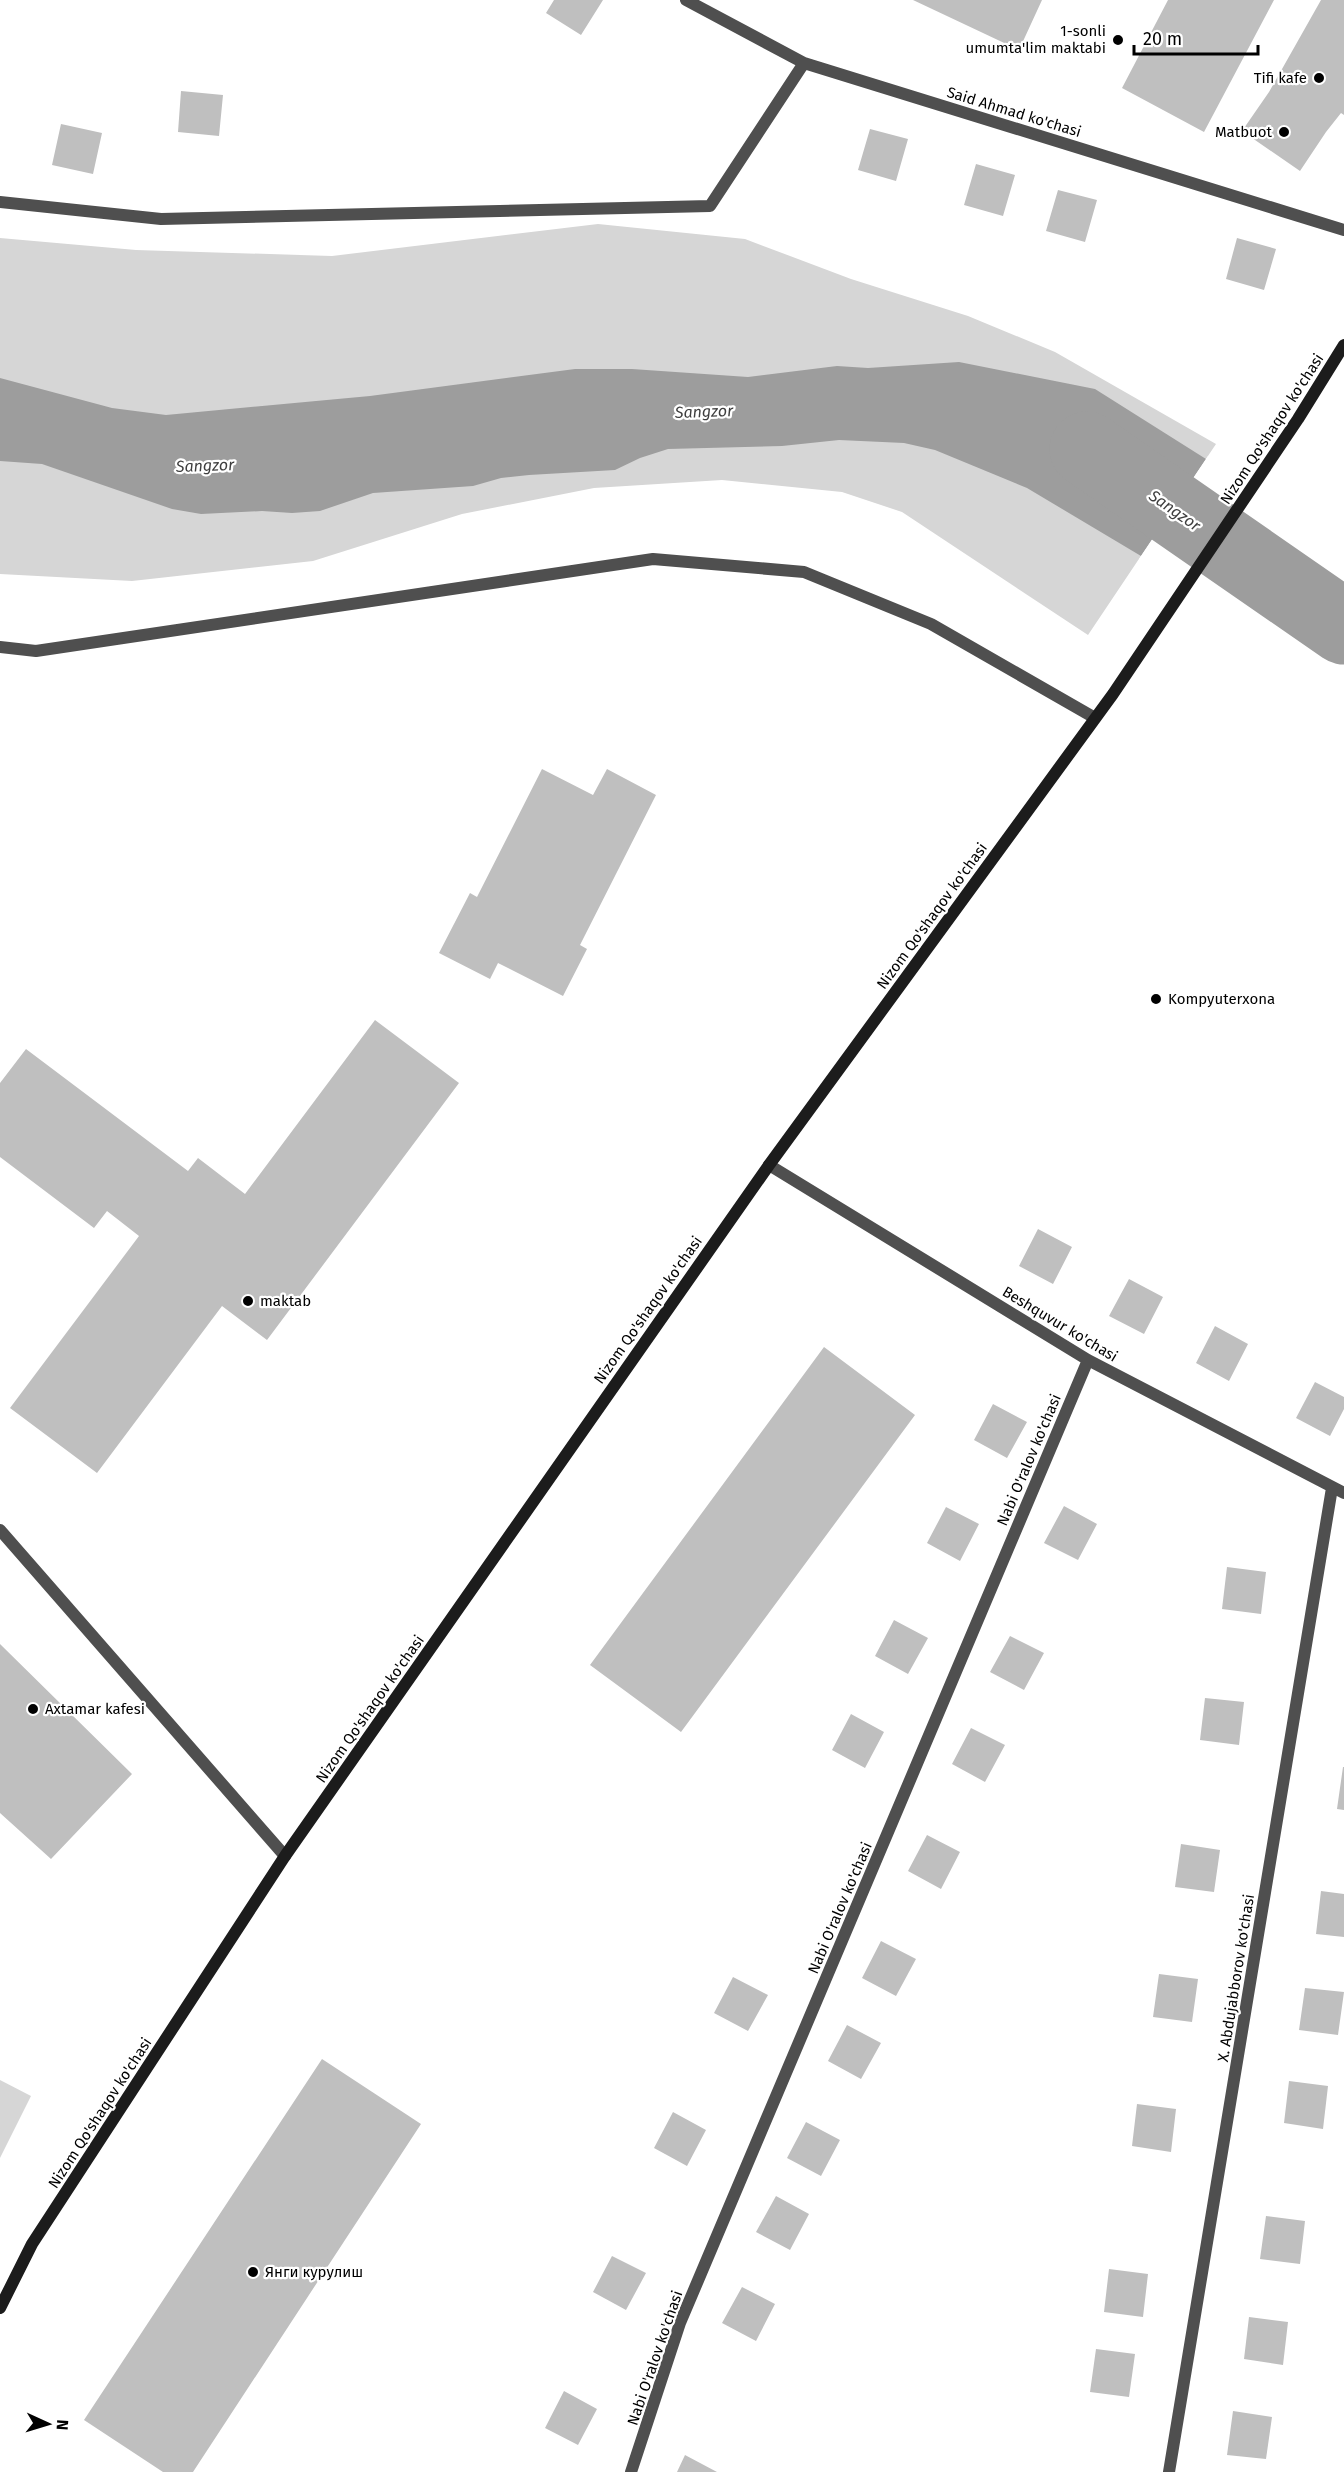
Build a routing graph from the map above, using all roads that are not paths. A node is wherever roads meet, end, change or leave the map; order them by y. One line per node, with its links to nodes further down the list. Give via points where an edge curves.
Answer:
1 (686, 0): 2 (street, Said Ahmad ko'chasi)
2 (804, 63): 3 (street, via 710,206 161,219); 4 (street, Said Ahmad ko'chasi)
3 (0, 202)
4 (1344, 230)
5 (1344, 345): 7 (main road, Nizom Qo'shaqov ko'chasi)
6 (0, 647): 7 (street, via 36,651 653,559 804,572 931,624)
7 (1095, 718): 8 (main road, Nizom Qo'shaqov ko'chasi)
8 (769, 1165): 9 (street, Beshquvur ko'chasi); 12 (main road, Nizom Qo'shaqov ko'chasi)
9 (1088, 1360): 10 (street, Beshquvur ko'chasi); 14 (street, Nabi O'ralov ko'chasi, via 680,2323)
10 (1338, 1491): 15 (street, X. Abdujabborov ko'chasi)
11 (0, 1530): 12 (street)
12 (285, 1856): 13 (main road, Nizom Qo'shaqov ko'chasi, via 32,2244)
13 (0, 2308)
14 (631, 2472)
15 (1169, 2472)

